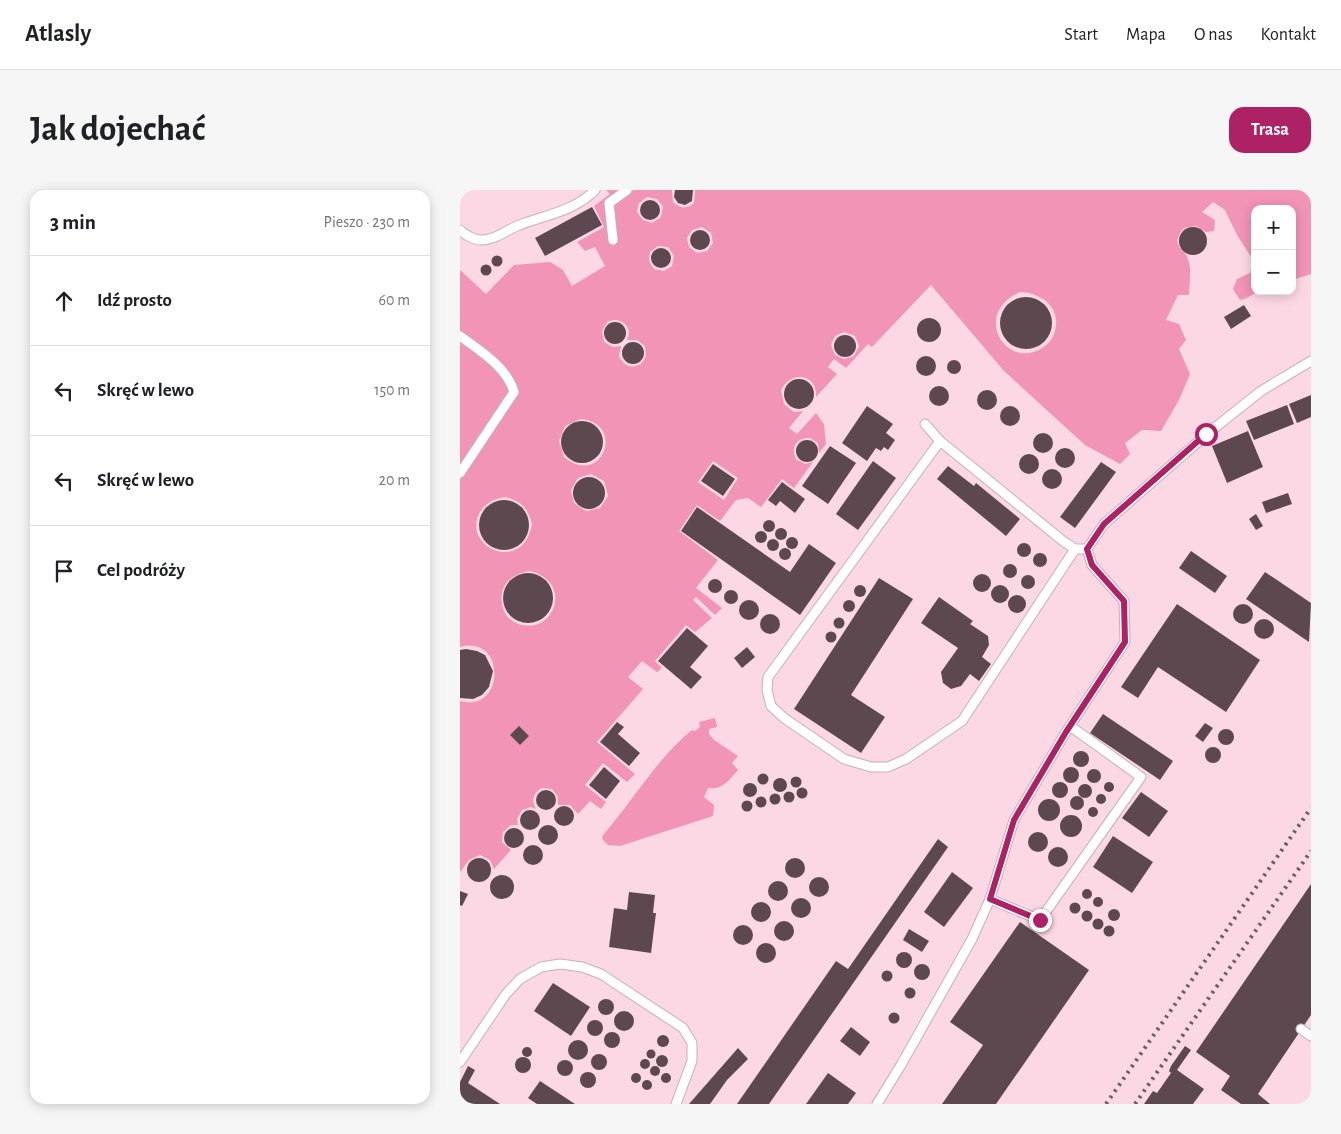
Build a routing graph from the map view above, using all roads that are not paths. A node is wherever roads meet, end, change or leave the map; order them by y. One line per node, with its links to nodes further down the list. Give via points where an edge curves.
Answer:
1 (595, 190): 3 (lane, via 562,212 516,227 501,236 480,240)
2 (627, 190): 4 (lane, via 609,203)
3 (460, 230)
4 (613, 240)
5 (460, 336): 9 (lane, via 511,380 514,392)
6 (1311, 361): 11 (lane, via 1260,391 1206,434 1104,524)
7 (925, 424): 8 (lane)
8 (940, 441): 10 (lane); 10 (lane, via 768,677 771,706 784,718 844,759 871,767 888,767 906,759 962,721)
9 (460, 473)
10 (1075, 549): 11 (lane)
11 (1087, 549): 12 (lane, via 1092,565 1124,601 1125,642)
12 (1070, 726): 13 (lane, via 1014,820); 13 (lane, via 1140,777 1040,920)
13 (990, 899): 18 (lane, via 972,939 902,1065)
14 (1301, 1029): 15 (lane)
15 (1311, 1036)
16 (460, 1062): 17 (lane, via 506,994 520,979 541,967 560,964 582,967 601,974 683,1028 692,1043 692,1061)
17 (676, 1104)
18 (876, 1104)

